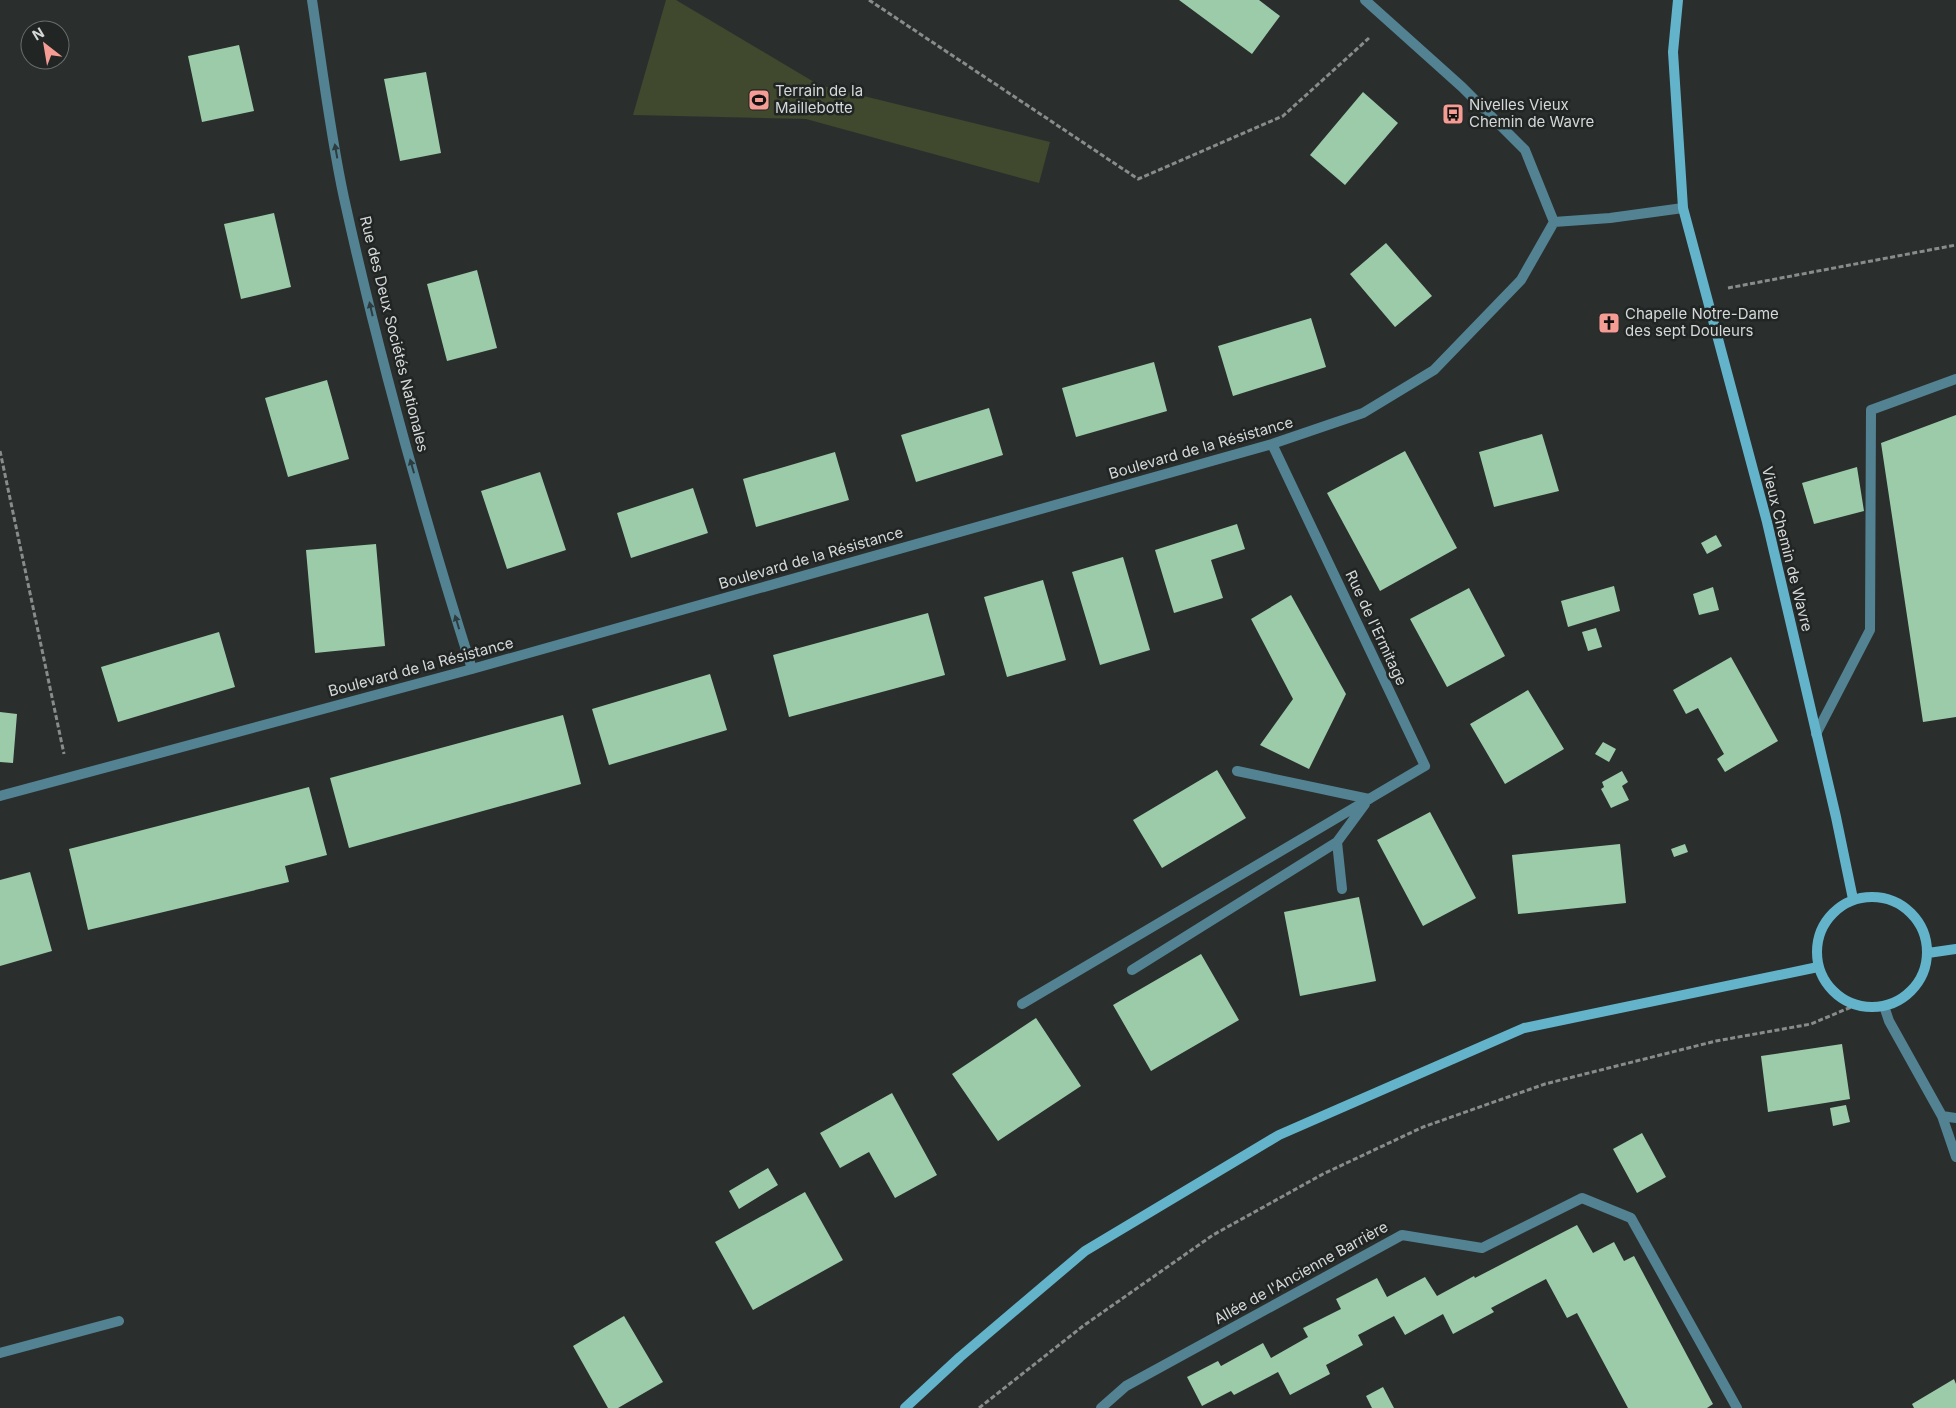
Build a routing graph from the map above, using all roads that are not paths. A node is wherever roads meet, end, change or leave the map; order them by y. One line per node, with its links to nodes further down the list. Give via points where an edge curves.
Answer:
1 (312, 0): 8 (street, Rue des Deux Sociétés Nationales, one-way to 1, via 382,359 344,196)
2 (1365, 0): 5 (street, via 1462,87 1525,150)
3 (1678, 0): 4 (main road, via 1673,52)
4 (1683, 208): 5 (street); 9 (main road, Vieux Chemin de Wavre, via 1767,522)
5 (1554, 222): 7 (street, Boulevard de la Résistance, via 1521,280 1434,370 1363,413)
6 (1956, 379): 9 (street, via 1871,410 1870,630)
7 (1272, 444): 8 (street, Boulevard de la Résistance); 12 (street, Rue de l'Ermitage, via 1425,766)
8 (472, 669): 11 (street, Boulevard de la Résistance)
9 (1816, 734): 15 (main road, Vieux Chemin de Wavre)
10 (1237, 771): 12 (street)
11 (0, 796)
12 (1369, 799): 13 (street); 20 (street)
13 (1337, 842): 14 (street); 19 (street)
14 (1342, 889)
15 (1853, 899): 17 (main road, via 1880,897 1905,907 1922,927); 18 (main road, via 1830,914 1818,939)
16 (1956, 949): 17 (main road)
17 (1928, 953): 21 (main road, via 1922,977 1906,996)
18 (1818, 967): 21 (main road, via 1832,991 1856,1005); 27 (main road, via 1524,1028 1279,1136 1085,1251)
19 (1132, 970)
20 (1022, 1004)
21 (1884, 1006): 22 (street, via 1889,1021)
22 (1942, 1116): 23 (street); 24 (street)
23 (1956, 1118)
24 (1956, 1157)
25 (119, 1321): 26 (street)
26 (0, 1353)
27 (905, 1408)
28 (1101, 1408): 29 (street, Allée de l'Ancienne Barrière, via 1126,1386 1402,1235 1482,1248 1582,1198 1631,1218)
29 (1737, 1408)

